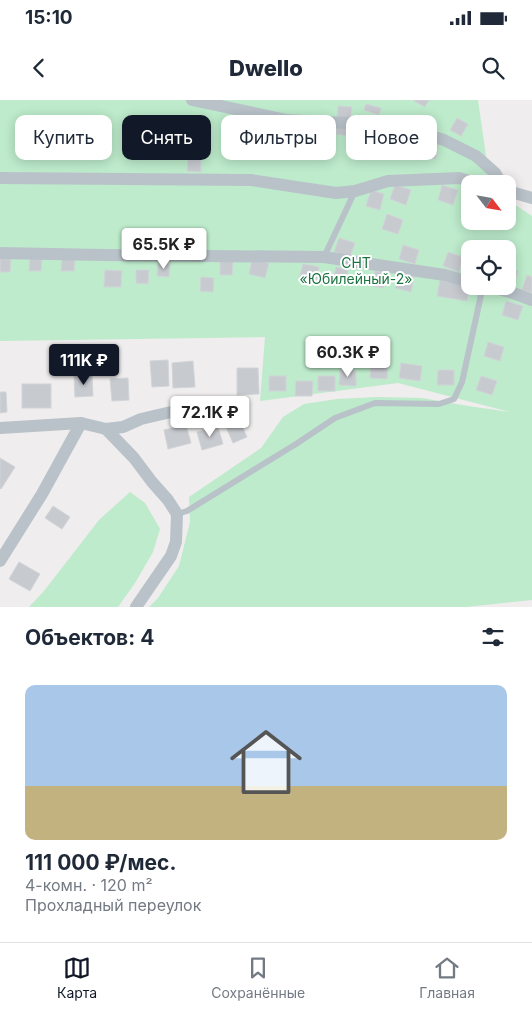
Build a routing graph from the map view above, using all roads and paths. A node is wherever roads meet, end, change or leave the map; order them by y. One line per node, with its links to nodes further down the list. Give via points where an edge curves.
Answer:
1 (192, 100): 2 (street, via 287,120 414,131 444,140 476,156)
2 (496, 175)
3 (0, 178): 5 (street, via 251,180 336,193)
4 (461, 179): 5 (street, via 388,181)
5 (355, 191): 9 (lane)
6 (516, 193): 7 (street)
7 (532, 198)
8 (0, 252): 9 (street)
9 (324, 257): 10 (street)
10 (461, 279)
11 (516, 294): 13 (street)
12 (481, 295): 18 (lane, via 462,382 454,399 439,404 375,403 335,418 188,511)
13 (532, 300)
14 (217, 413): 17 (street, via 171,412)
15 (81, 423): 16 (street); 17 (street); 19 (street)
16 (0, 428)
17 (106, 429): 18 (street, via 134,458)
18 (177, 514): 20 (street, via 176,542 171,556)
19 (0, 561)
20 (136, 607)

